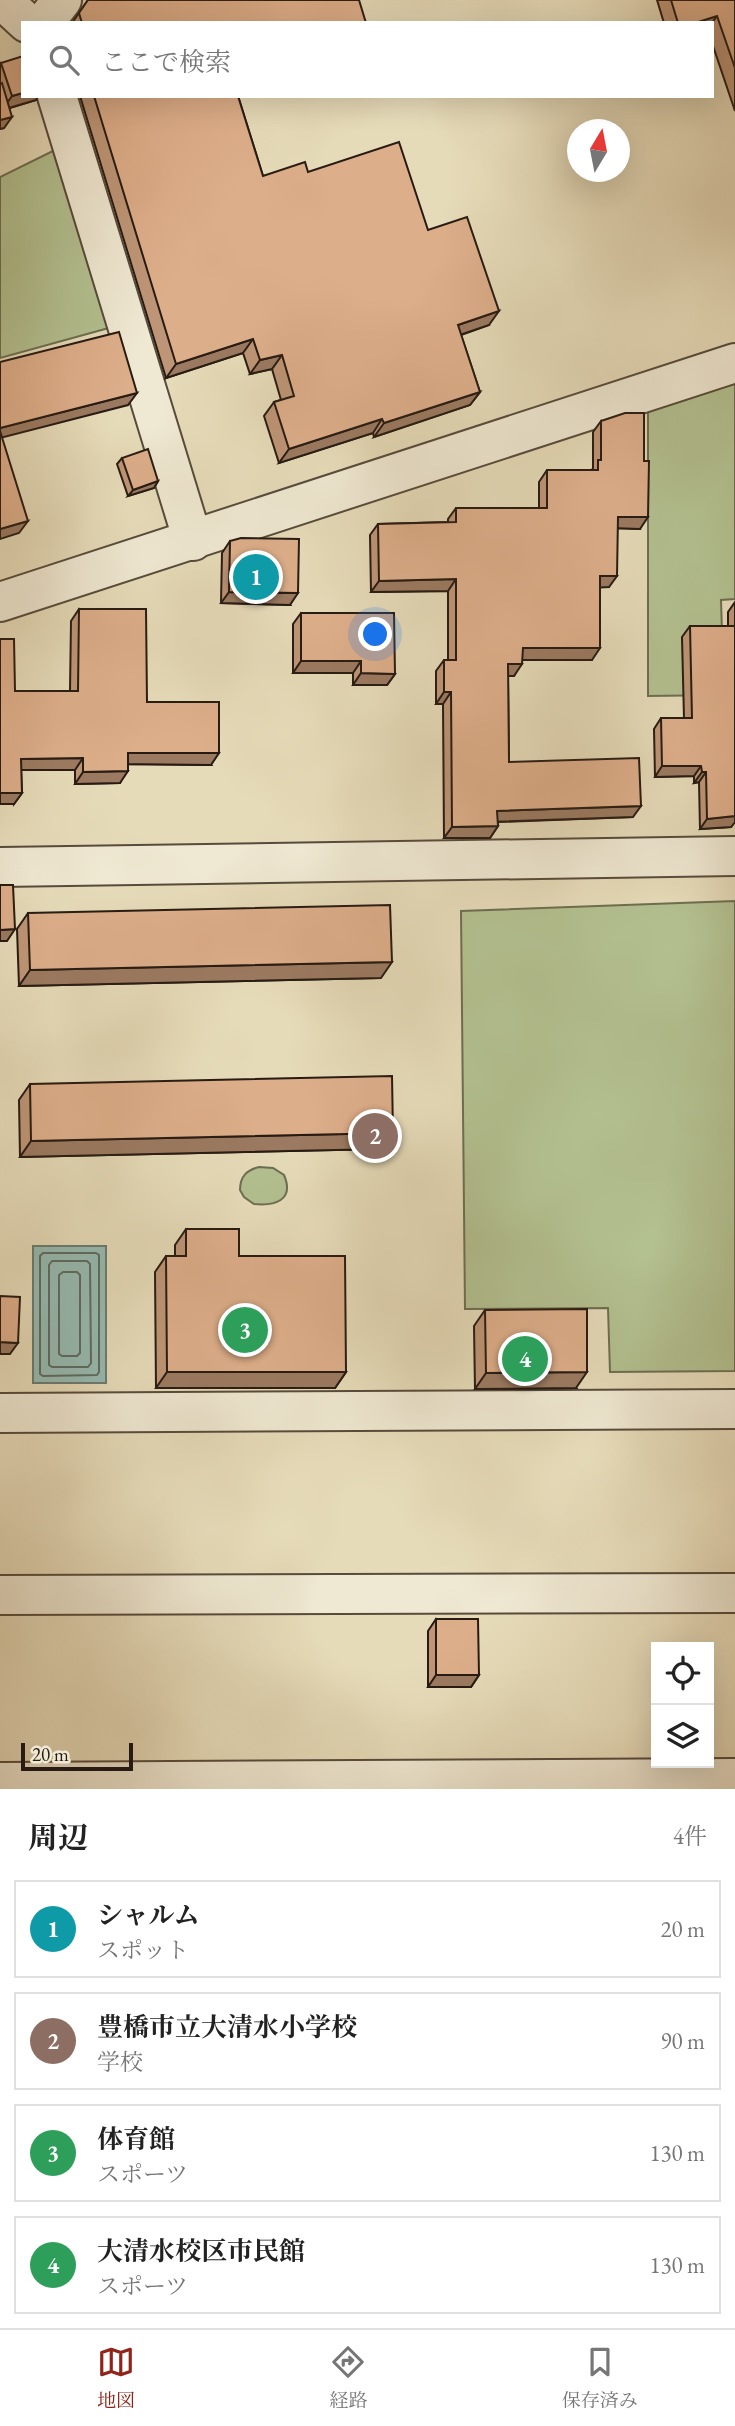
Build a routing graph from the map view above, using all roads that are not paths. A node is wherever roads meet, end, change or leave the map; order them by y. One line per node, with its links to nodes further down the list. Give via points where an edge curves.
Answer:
1 (2, 0): 3 (street)
2 (62, 0): 4 (street)
3 (25, 21)
4 (46, 21)
5 (58, 98): 7 (street)
6 (735, 363): 7 (street)
7 (193, 541): 8 (street)
8 (0, 602)
9 (735, 856): 10 (street)
10 (0, 867)
11 (735, 1409): 12 (street)
12 (0, 1413)
13 (735, 1593): 14 (street)
14 (0, 1595)
15 (735, 1777): 16 (street)
16 (0, 1782)

